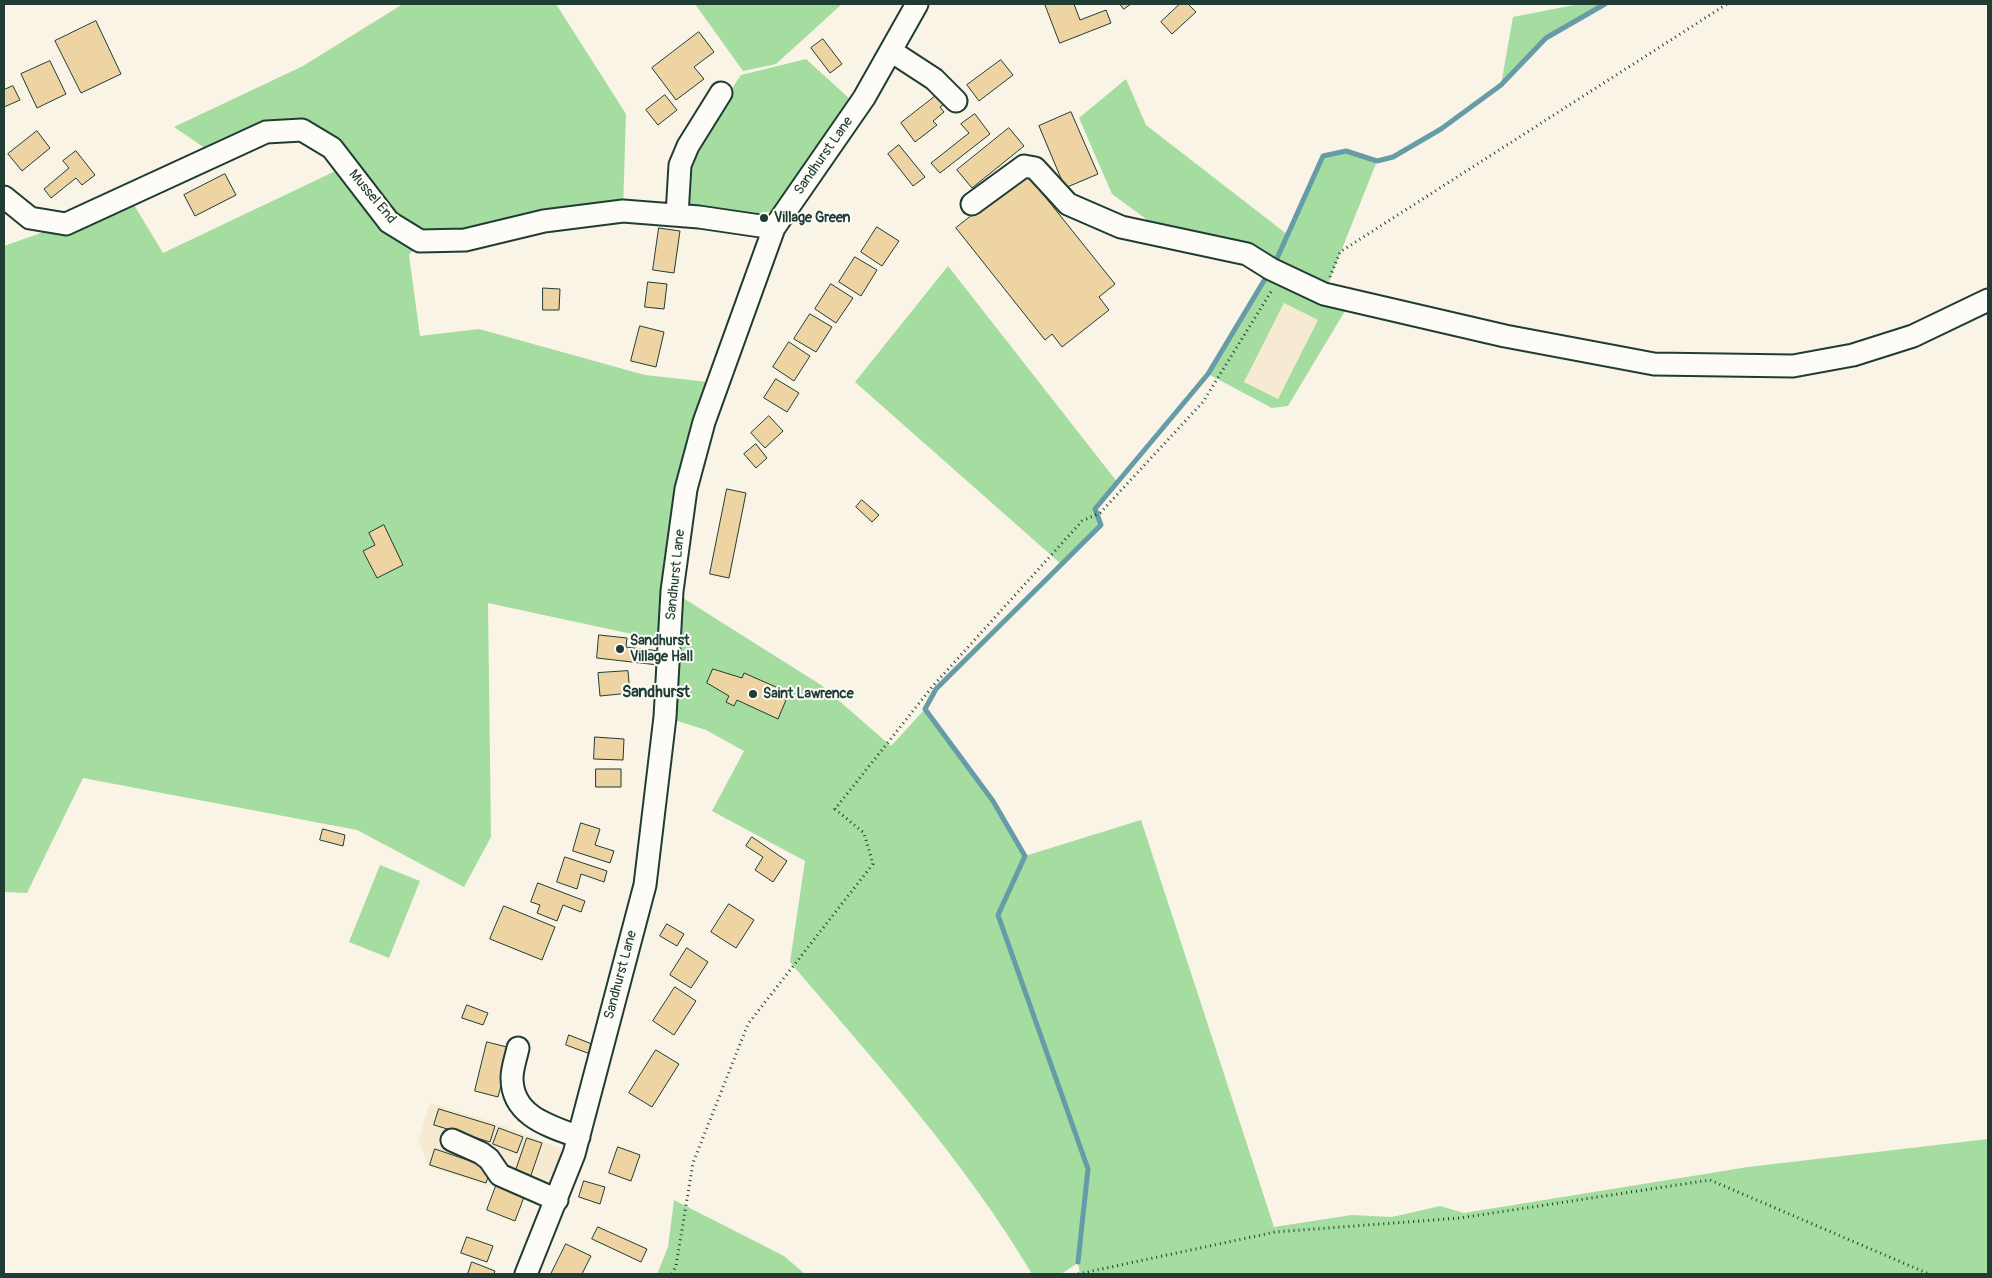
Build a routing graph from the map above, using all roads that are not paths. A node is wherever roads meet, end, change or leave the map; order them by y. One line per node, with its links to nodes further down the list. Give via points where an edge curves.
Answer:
1 (917, 4): 2 (street, Sandhurst Lane)
2 (891, 51): 4 (street, via 934,79); 8 (street, Sandhurst Lane, via 864,98)
3 (721, 93): 7 (street, via 680,165)
4 (956, 101)
5 (4, 197): 7 (street, Mussel End, via 30,218 66,224 266,132 302,130 332,148 389,222 420,241 465,240 544,221 623,211)
6 (972, 204): 9 (street, via 1024,166 1035,168 1068,204 1121,227 1247,254 1324,294 1505,336 1654,364 1793,366 1853,355 1913,336)
7 (677, 215): 8 (street, Mussel End)
8 (774, 228): 11 (street, Sandhurst Lane, via 716,383 686,489 672,591 665,716 645,885)
9 (1988, 300)
10 (518, 1048): 11 (street, via 512,1076 513,1092 526,1112 537,1121)
11 (579, 1137): 13 (street, Sandhurst Lane)
12 (452, 1140): 13 (street, via 481,1153 500,1175)
13 (557, 1200): 14 (street, Sandhurst Lane)
14 (526, 1274)

